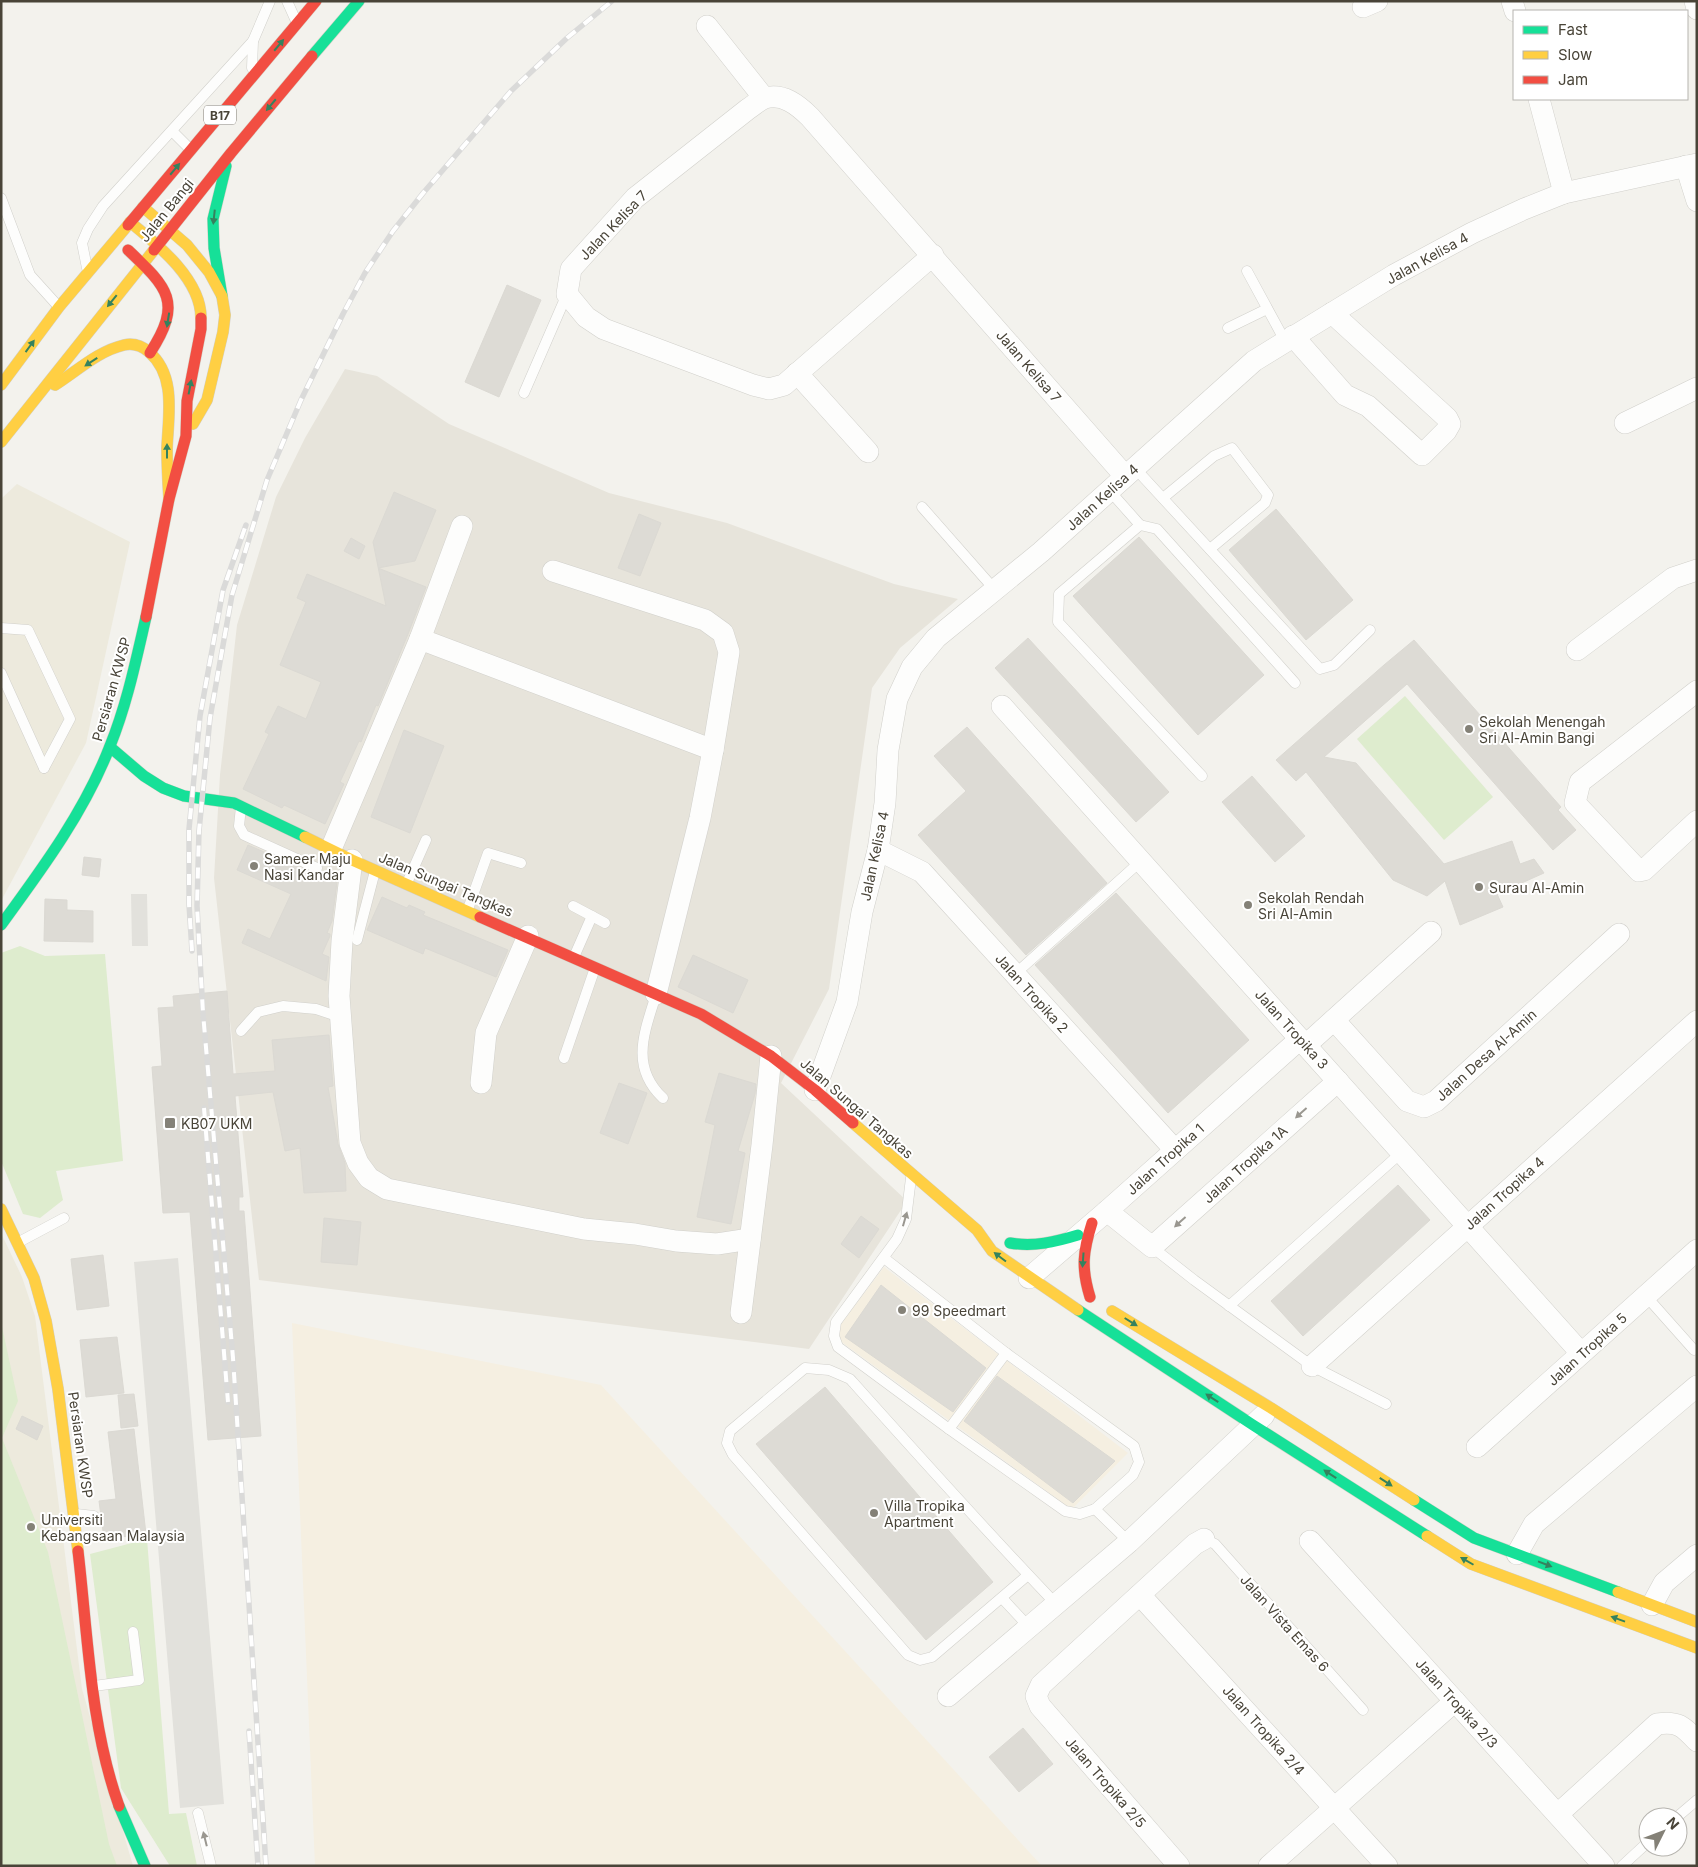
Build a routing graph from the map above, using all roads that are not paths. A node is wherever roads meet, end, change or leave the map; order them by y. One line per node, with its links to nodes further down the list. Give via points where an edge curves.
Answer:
1 (270, 1): 9 (lane)
2 (287, 1): 7 (lane)
3 (316, 1): 7 (street, Jalan Bangi / B17)
4 (359, 1): 15 (street, Jalan Bangi / B17, one-way to 15)
5 (1695, 1): 6 (street)
6 (1697, 9)
7 (297, 24): 10 (street, Jalan Bangi / B17, one-way to 7)
8 (707, 26): 11 (street)
9 (253, 41): 10 (lane); 13 (lane)
10 (251, 79): 14 (street, Jalan Bangi / B17)
11 (764, 98): 25 (street, Jalan Kelisa 7, via 783,98 798,105); 29 (street, Jalan Kelisa 7, via 635,198 571,269)
12 (1539, 100): 17 (street)
13 (172, 131): 14 (lane); 28 (lane, via 103,206 88,229 82,243)
14 (191, 150): 20 (street, Jalan Bangi / B17, one-way to 14)
15 (231, 153): 22 (street, Jalan Bangi / B17); 30 (street, one-way to 30, via 213,218 213,244)
16 (1691, 165): 17 (street, Jalan Kelisa 4); 19 (street)
17 (1564, 193): 33 (street, Jalan Kelisa 4, via 1472,233)
18 (1, 198): 31 (lane, via 30,275)
19 (1697, 201)
20 (143, 206): 21 (street, Jalan Bangi / B17); 22 (street, Persiaran KWSP)
21 (130, 222): 23 (street, Jalan Bangi / B17); 24 (street, Persiaran KWSP)
22 (169, 229): 24 (street, Jalan Bangi / B17); 30 (street, Persiaran KWSP, via 187,244 209,272)
23 (116, 239): 26 (street); 28 (street, Jalan Bangi / B17)
24 (157, 244): 26 (street, Jalan Bangi / B17); 43 (street, Persiaran KWSP, one-way to 24, via 201,310 196,293)
25 (933, 255): 37 (street); 46 (street, Jalan Kelisa 7)
26 (142, 263): 36 (street, one-way to 36, via 165,289 169,300 166,328); 41 (street, Jalan Bangi / B17, one-way to 41)
27 (1247, 271): 32 (lane)
28 (88, 274): 31 (street, Jalan Bangi / B17)
29 (567, 294): 37 (street, via 586,317 604,329 753,385 769,389 784,384); 40 (lane)
30 (222, 296): 43 (street, Persiaran KWSP, via 223,332 207,400)
31 (59, 307): 38 (street, Jalan Bangi / B17, one-way to 31)
32 (1267, 309): 34 (lane); 35 (lane)
33 (1332, 312): 35 (street, Jalan Kelisa 4); 35 (street, via 1447,418 1450,424 1446,431 1422,455 1368,406 1345,395)
34 (1228, 328)
35 (1289, 339): 46 (street, Jalan Kelisa 4, via 1254,361)
36 (150, 353): 41 (street, one-way to 41, via 139,345 125,345 105,353); 49 (street, one-way to 36, via 169,386 163,370)
37 (797, 373): 45 (street)
38 (1, 385)
39 (1697, 388): 42 (street)
40 (524, 393)
41 (37, 397): 44 (street, Jalan Bangi / B17)
42 (1625, 423)
43 (186, 436): 49 (street, Persiaran KWSP)
44 (1, 442)
45 (868, 452)
46 (1130, 471): 47 (street, Jalan Kelisa 4); 48 (lane)
47 (1109, 490): 51 (lane); 56 (street, Jalan Kelisa 4)
48 (1163, 498): 53 (lane); 53 (lane, via 1214,456 1232,448 1268,495 1265,503)
49 (169, 499): 65 (street, Persiaran KWSP, via 140,644)
50 (922, 507): 56 (lane)
51 (1140, 525): 62 (lane, via 1158,529); 67 (lane, via 1059,594 1058,622)
52 (462, 526): 59 (street)
53 (1210, 549): 58 (lane, via 1320,669 1334,665)
54 (1697, 570): 60 (street, via 1674,578)
55 (553, 571): 66 (street, via 705,620 723,633 729,652)
56 (994, 590): 72 (street, Jalan Kelisa 4, via 936,638 912,667 897,699 888,750)
57 (1, 628): 61 (lane, via 28,630 70,719 44,768)
58 (1370, 630)
59 (420, 640): 66 (street); 71 (street)
60 (1577, 650)
61 (1, 674)
62 (1295, 684)
63 (1697, 690): 69 (street, via 1580,782 1575,803 1639,871 1644,870)
64 (1002, 706): 74 (street, Jalan Tropika 3)
65 (110, 747): 68 (street, Jalan Sungai Tangkas, via 162,787 183,796 228,801); 83 (street, Persiaran KWSP, via 84,802 45,865)
66 (713, 750): 91 (street, via 700,818)
67 (1202, 776)
68 (241, 806): 71 (street, Jalan Sungai Tangkas); 76 (lane, via 239,826 244,835)
69 (1697, 821)
70 (426, 840): 78 (lane)
71 (331, 849): 73 (street, Jalan Sungai Tangkas)
72 (878, 850): 90 (street, Jalan Tropika 2, via 922,872); 101 (street, Jalan Kelisa 4, via 862,912 847,1002)
73 (352, 860): 77 (street, Jalan Sungai Tangkas); 92 (street, via 342,941)
74 (1141, 861): 90 (lane); 96 (street, Jalan Tropika 3)
75 (521, 862): 80 (lane, via 488,853)
76 (317, 868)
77 (375, 870): 78 (street, Jalan Sungai Tangkas); 87 (lane)
78 (407, 884): 80 (street, Jalan Sungai Tangkas)
79 (573, 906): 81 (lane)
80 (468, 910): 86 (street, Jalan Sungai Tangkas)
81 (592, 916): 82 (lane); 88 (lane)
82 (605, 923)
83 (1, 925)
84 (1431, 932): 93 (street, Jalan Tropika 1)
85 (1619, 934): 93 (street, Jalan Desa Al-Amin, via 1436,1101 1424,1107 1407,1101)
86 (528, 936): 88 (street, Jalan Sungai Tangkas); 100 (street, via 486,1033)
87 (357, 940)
88 (574, 958): 89 (street, Jalan Sungai Tangkas)
89 (595, 967): 91 (street, Jalan Sungai Tangkas); 97 (lane)
90 (1015, 974): 103 (street, Jalan Tropika 2)
91 (656, 994): 98 (street, Jalan Sungai Tangkas, via 701,1014); 102 (lane, via 642,1048 645,1074)
92 (340, 1017): 95 (lane, via 316,1009 283,1006 258,1012); 112 (street, via 350,1143 358,1163 369,1178 387,1189 584,1229 717,1244)
93 (1334, 1020): 96 (street, Jalan Tropika 1)
94 (1697, 1020): 109 (street, Jalan Tropika 4)
95 (241, 1031)
96 (1303, 1042): 99 (street, Jalan Tropika 3); 103 (street, Jalan Tropika 1)
97 (564, 1058)
98 (777, 1060): 101 (street, Jalan Sungai Tangkas); 112 (street)
99 (1338, 1080): 104 (street, Jalan Tropika 3); 114 (street, Jalan Tropika 1A, one-way to 114)
100 (481, 1083)
101 (816, 1090): 105 (street, Jalan Sungai Tangkas)
102 (663, 1098)
103 (1176, 1150): 108 (street, Jalan Tropika 1)
104 (1402, 1152): 109 (street, Jalan Tropika 3); 121 (lane)
105 (911, 1174): 110 (street, Jalan Sungai Tangkas); 116 (lane, one-way to 105, via 898,1239 906,1218)
106 (1, 1209): 113 (street, Persiaran KWSP)
107 (64, 1218): 113 (lane)
108 (1092, 1223): 111 (street, via 1040,1246 1027,1246); 114 (street); 117 (street, Jalan Tropika 1); 120 (street, one-way to 120, via 1082,1259 1083,1276)
109 (1467, 1226): 125 (street, Jalan Tropika 3); 126 (street, Jalan Tropika 4)
110 (977, 1230): 111 (street); 117 (street, one-way to 110, via 992,1251)
111 (1002, 1238): 117 (street)
112 (750, 1239): 122 (street)
113 (18, 1243): 134 (street, Persiaran KWSP, via 38,1288 48,1333)
114 (1152, 1247): 121 (lane)
115 (1697, 1250): 119 (street, Jalan Tropika 5)
116 (884, 1258): 124 (lane); 131 (lane, via 836,1322 834,1336 838,1347)
117 (1036, 1266): 130 (street, one-way to 117)
118 (1074, 1287): 120 (street)
119 (1646, 1296): 123 (lane); 125 (street, Jalan Tropika 5)
120 (1098, 1302): 129 (street, one-way to 129)
121 (1229, 1306): 126 (lane)
122 (741, 1313)
123 (1694, 1350)
124 (1006, 1353): 131 (lane); 133 (lane, via 1134,1446 1139,1462 1133,1475)
125 (1581, 1353): 132 (street, Jalan Tropika 5)
126 (1312, 1366): 128 (lane)
127 (1697, 1386): 139 (street, via 1534,1524)
128 (1386, 1404)
129 (1272, 1408): 130 (street); 139 (street, one-way to 139, via 1474,1538)
130 (1253, 1425): 138 (street); 148 (street, one-way to 130, via 1471,1564)
131 (949, 1429): 133 (lane, via 1065,1511 1080,1514)
132 (1476, 1447)
133 (1095, 1509): 138 (lane)
134 (75, 1514): 135 (lane); 152 (street, Persiaran KWSP)
135 (94, 1516)
136 (1204, 1539): 142 (street); 155 (lane, Jalan Vista Emas 6, via 1215,1544)
137 (1310, 1541): 154 (street, Jalan Tropika 2/3)
138 (1129, 1542): 144 (street)
139 (1518, 1554): 145 (street, one-way to 145)
140 (1697, 1555): 145 (street, via 1664,1583)
141 (1028, 1575): 143 (lane); 143 (lane, via 850,1379 829,1370 805,1368 730,1431 727,1443 733,1455 908,1655 920,1660 932,1657); 144 (lane)
142 (1140, 1595): 157 (street, Jalan Tropika 2/4); 163 (street, Jalan Tropika 2/5, via 1040,1685 1036,1696 1040,1706)
143 (1002, 1598): 147 (lane)
144 (1054, 1604): 147 (street)
145 (1652, 1604): 146 (street)
146 (1697, 1622)
147 (1028, 1626): 153 (street)
148 (1650, 1631): 150 (street); 151 (street)
149 (133, 1632): 152 (lane, via 138,1680)
150 (1657, 1644)
151 (1697, 1648)
152 (93, 1686): 161 (street, Persiaran KWSP, via 110,1782)
153 (948, 1696)
154 (1455, 1701): 157 (street); 159 (street, Jalan Tropika 2/3)
155 (1363, 1710)
156 (1697, 1741): 159 (street, via 1685,1727 1670,1722 1657,1724)
157 (1334, 1808): 164 (street); 165 (street, Jalan Tropika 2/4)
158 (198, 1812): 162 (lane, one-way to 158)
159 (1558, 1814): 166 (street, Jalan Tropika 2/3)
160 (1638, 1851): 167 (lane)
161 (145, 1866)
162 (211, 1866)
163 (1178, 1866)
164 (1269, 1866)
165 (1388, 1866)
166 (1604, 1866)
167 (1622, 1866)

